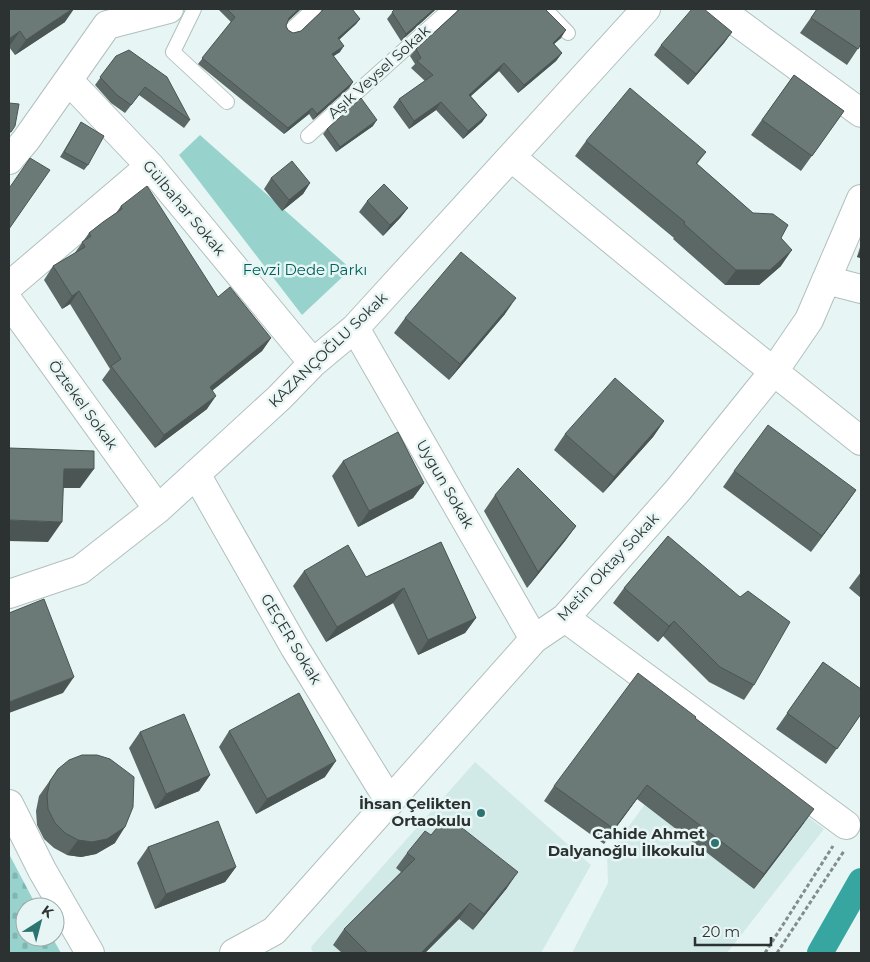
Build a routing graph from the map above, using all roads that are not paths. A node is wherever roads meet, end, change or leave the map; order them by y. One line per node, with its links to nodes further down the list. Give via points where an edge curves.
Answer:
1 (169, 9): 8 (street)
2 (194, 9): 12 (lane, via 173,52)
3 (314, 9): 9 (lane)
4 (450, 9): 14 (lane, Aşık Veysel Sokak)
5 (545, 9): 10 (lane)
6 (646, 9): 15 (street, KAZANÇOĞLU Sokak)
7 (719, 9): 13 (street)
8 (102, 17): 11 (street)
9 (291, 30)
10 (568, 33)
11 (69, 81): 16 (street); 17 (street, Gülbahar Sokak)
12 (227, 102)
13 (861, 113)
14 (308, 136)
15 (511, 158): 23 (street, KAZANÇOĞLU Sokak); 25 (street)
16 (9, 160)
17 (150, 166): 20 (street); 24 (street, Gülbahar Sokak)
18 (861, 199): 19 (street, Metin Oktay Sokak)
19 (826, 280): 21 (street); 25 (street, Metin Oktay Sokak, via 809,320)
20 (9, 286)
21 (861, 289)
22 (9, 302): 28 (street, Öztekel Sokak)
23 (355, 328): 24 (street, KAZANÇOĞLU Sokak); 31 (street, Uygun Sokak)
24 (314, 363): 27 (street, KAZANÇOĞLU Sokak)
25 (774, 371): 26 (street); 30 (street, Metin Oktay Sokak, via 679,489)
26 (861, 441)
27 (196, 474): 28 (street, KAZANÇOĞLU Sokak); 32 (street, GEÇER Sokak, via 295,648)
28 (158, 509): 29 (street, KAZANÇOĞLU Sokak, via 80,570)
29 (9, 594)
30 (565, 618): 31 (street, Metin Oktay Sokak); 34 (street)
31 (534, 639): 32 (street, Metin Oktay Sokak)
32 (390, 802): 35 (street, Metin Oktay Sokak)
33 (9, 804): 36 (street, via 42,870)
34 (847, 835)
35 (273, 946): 37 (street, Metin Oktay Sokak)
36 (90, 953)
37 (234, 953)

